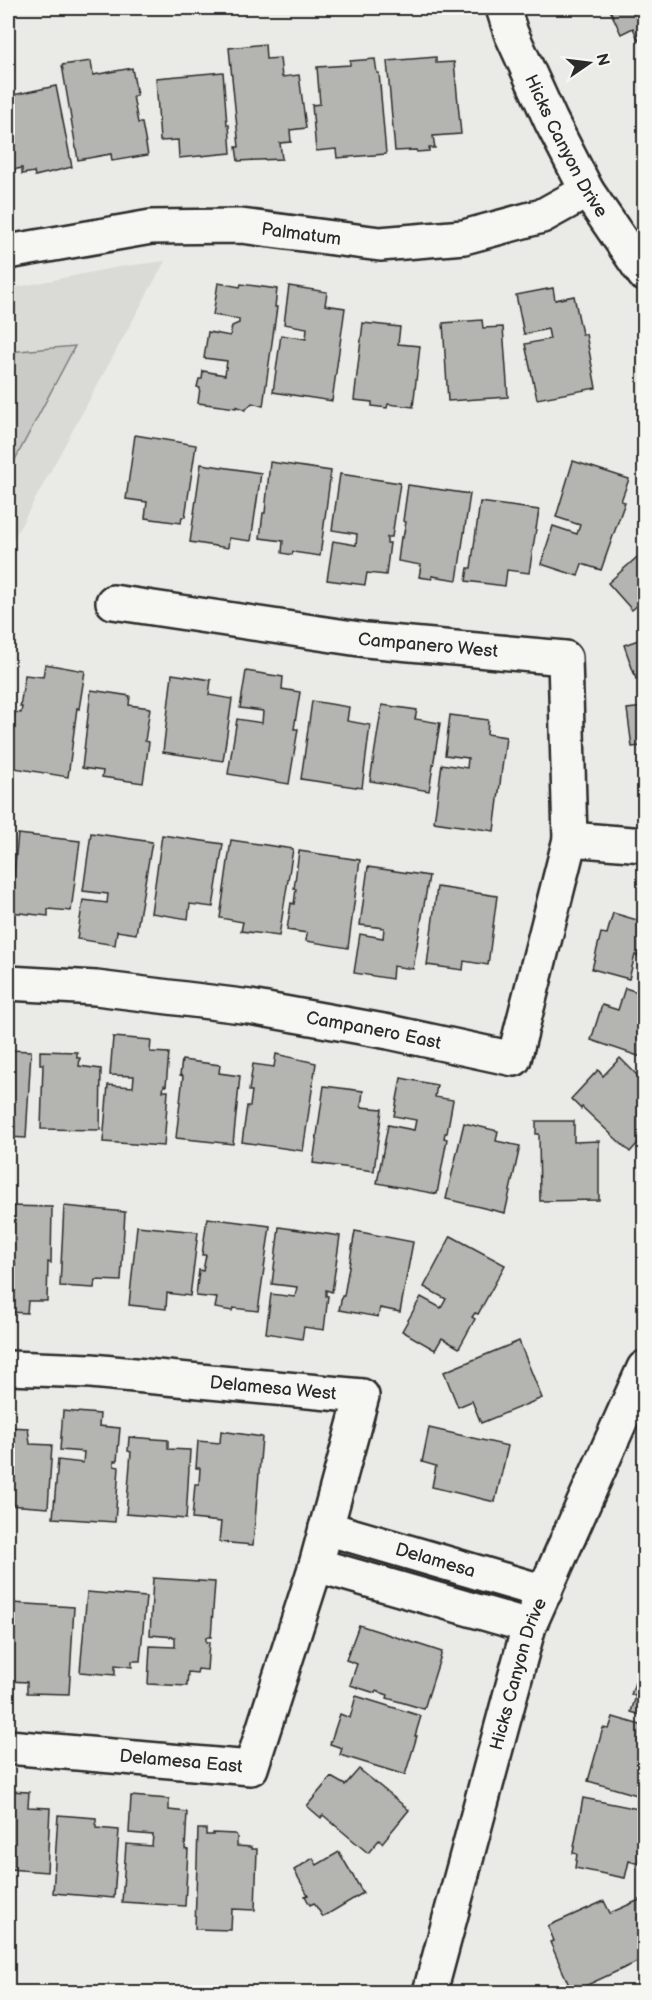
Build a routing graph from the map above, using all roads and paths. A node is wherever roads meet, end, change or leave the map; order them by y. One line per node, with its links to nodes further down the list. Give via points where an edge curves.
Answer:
1 (503, 8): 2 (street, Hicks Canyon Drive, via 524,63)
2 (587, 191): 3 (street, Palmatum, via 542,216 464,237 380,244 241,226 151,227); 4 (street, Hicks Canyon Drive)
3 (8, 252)
4 (645, 274)
5 (113, 602): 6 (street, Campanero West, via 366,640 565,658)
6 (570, 839): 7 (street); 8 (street, Campanero East, via 514,1059 250,1007 96,988)
7 (645, 845)
8 (8, 983)
9 (8, 1368): 11 (street, Delamesa West, via 91,1371 362,1396)
10 (645, 1368): 13 (street, Hicks Canyon Drive)
11 (326, 1528): 12 (street, Delamesa West); 13 (street, Delamesa)
12 (316, 1565): 14 (street); 15 (street, Delamesa East, via 251,1768)
13 (545, 1592): 14 (street, Hicks Canyon Drive)
14 (529, 1626): 16 (street, Hicks Canyon Drive)
15 (8, 1747)
16 (430, 1992)

